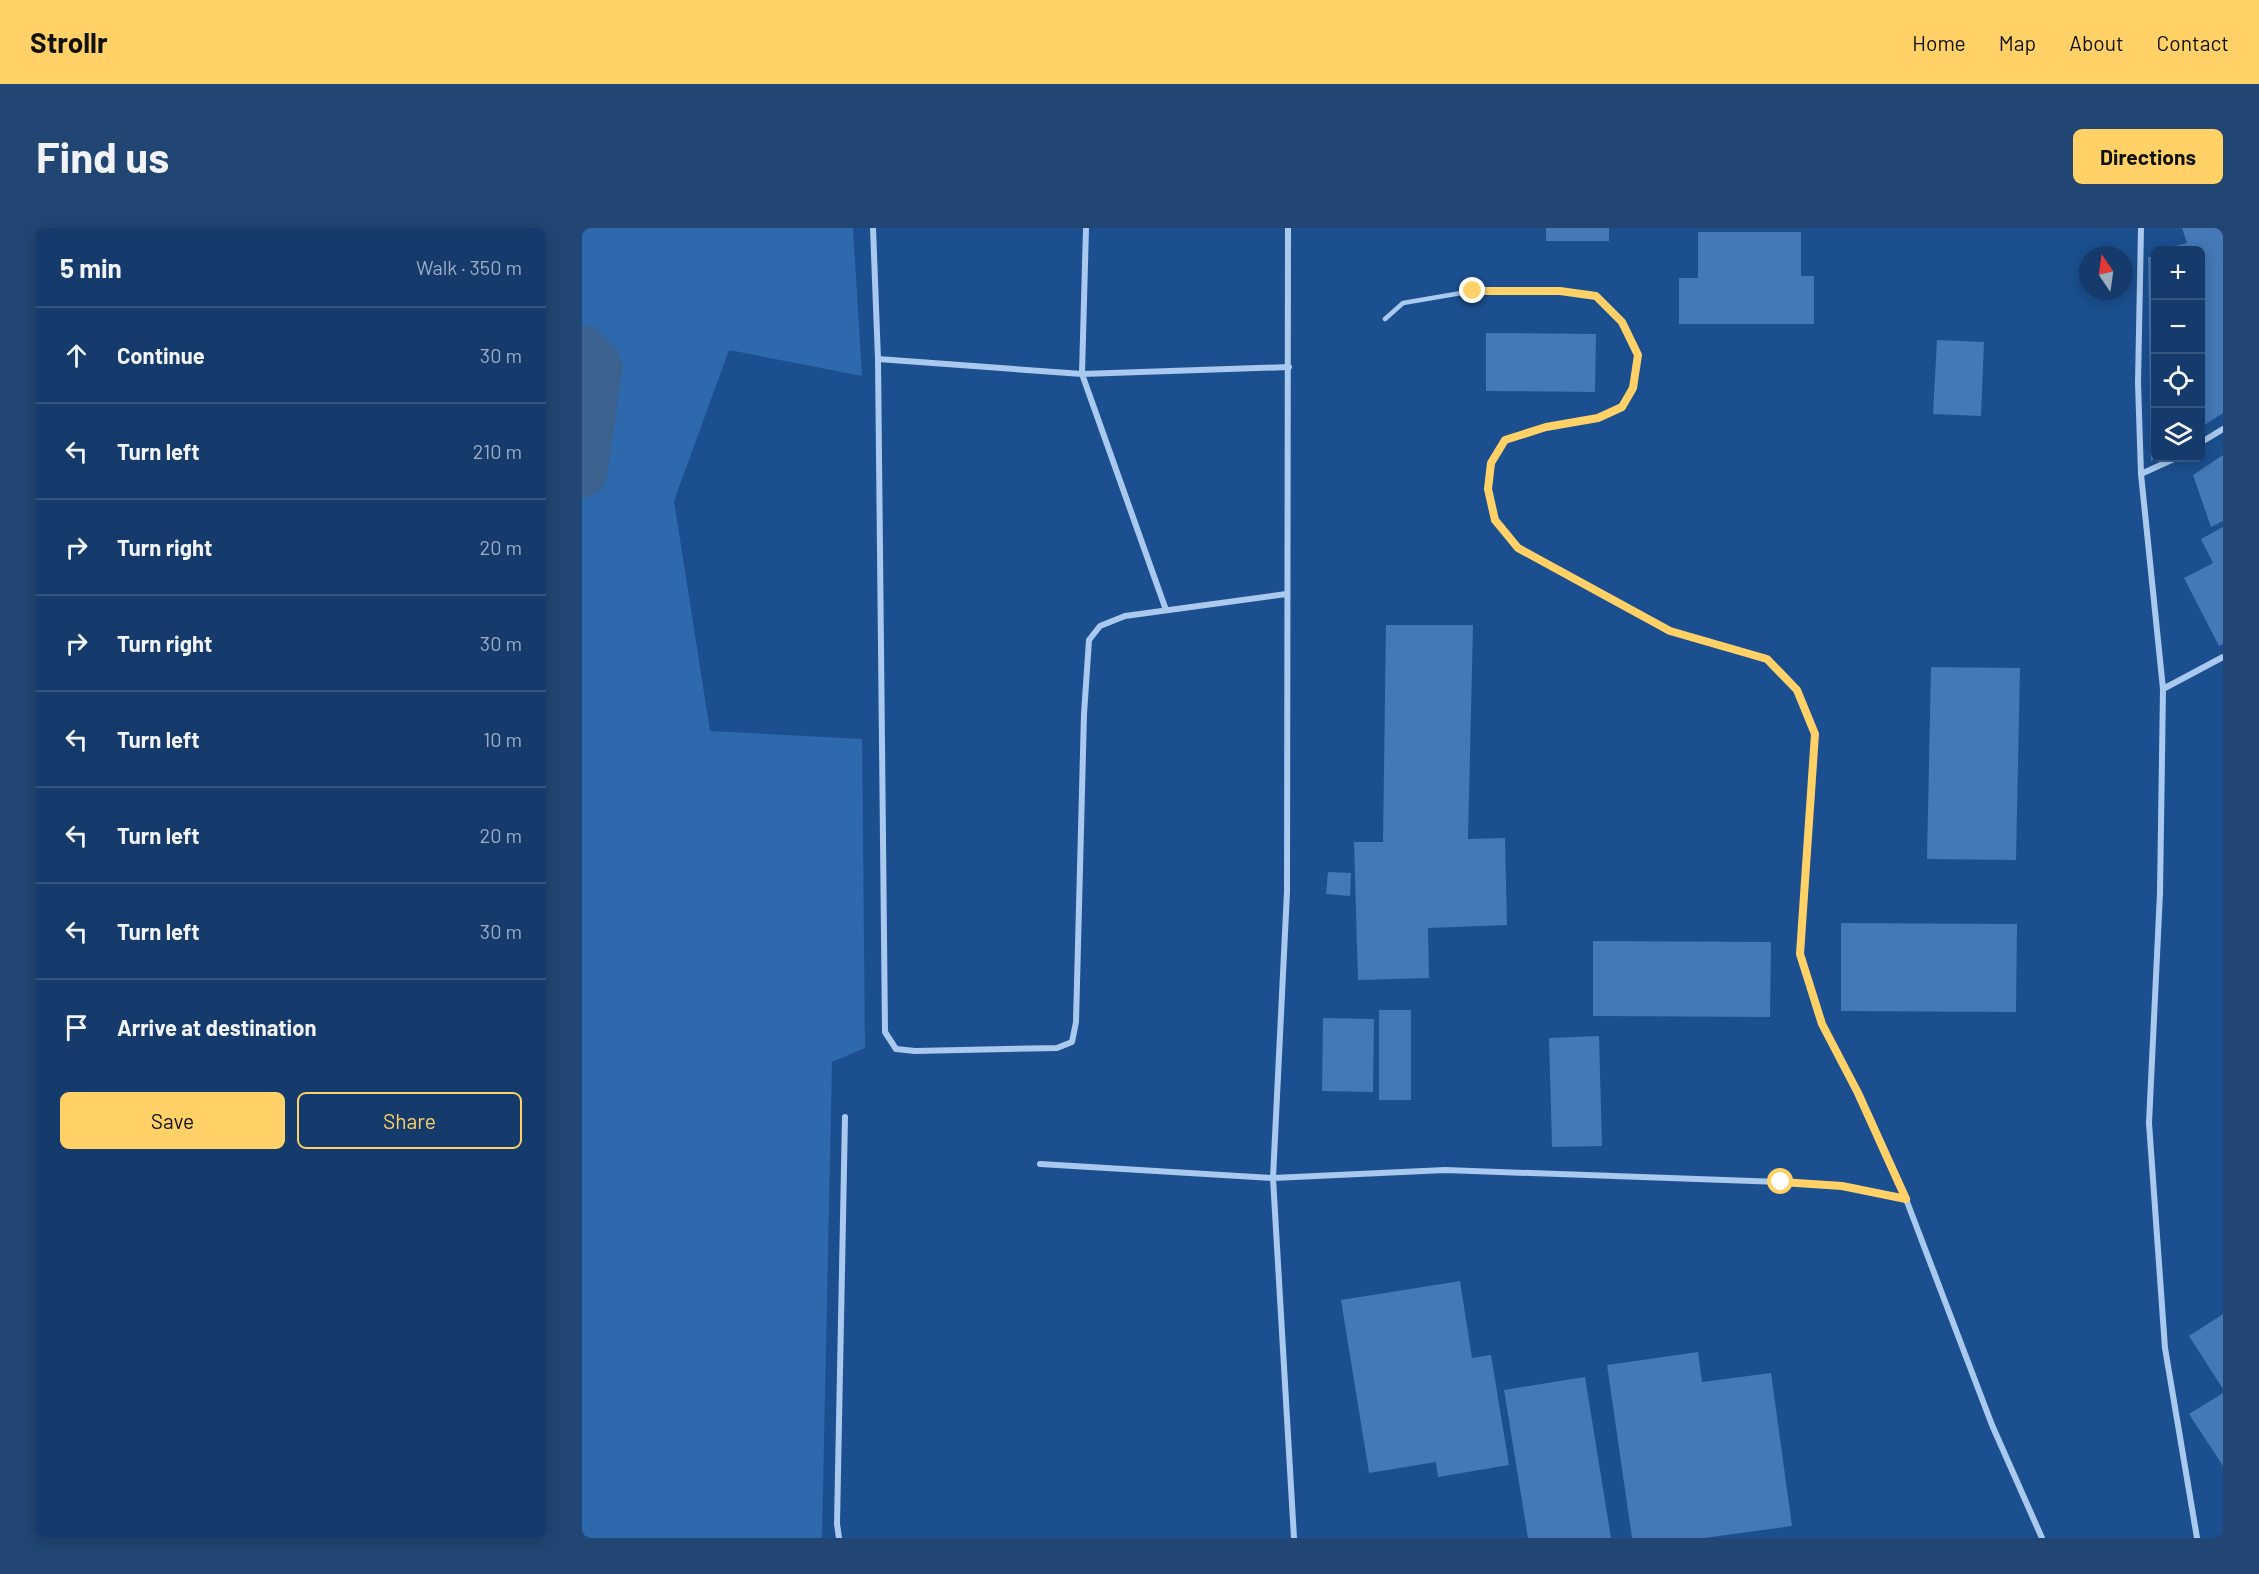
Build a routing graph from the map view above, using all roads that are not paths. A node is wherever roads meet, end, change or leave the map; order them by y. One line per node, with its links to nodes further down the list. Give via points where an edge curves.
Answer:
1 (873, 228): 6 (street)
2 (1086, 228): 8 (street)
3 (1288, 228): 7 (street)
4 (2141, 228): 12 (street)
5 (1385, 319): 20 (lane, via 1403,303 1473,291 1560,291 1596,296 1622,322 1638,355 1633,388 1622,407 1598,418 1546,427 1505,440 1491,463 1488,489 1495,520 1518,548 1670,631 1767,659 1797,690 1815,734 1800,954 1822,1024)
6 (878, 359): 8 (street); 14 (street, via 885,1032 896,1048 1057,1048 1072,1042 1076,1022 1089,640 1100,626 1125,616)
7 (1288, 367): 8 (street); 13 (street)
8 (1082, 374): 14 (street)
9 (2223, 429): 10 (street)
10 (2205, 439)
11 (2167, 462): 12 (street)
12 (2141, 474): 16 (street)
13 (1286, 594): 14 (street); 19 (street, via 1287,892)
14 (1166, 610)
15 (2223, 657): 16 (street)
16 (2163, 689): 24 (street, via 2160,893 2149,1123 2165,1348)
17 (845, 1117): 21 (street)
18 (1040, 1164): 19 (street)
19 (1273, 1178): 20 (street, via 1445,1170 1842,1186); 22 (street)
20 (1906, 1199): 23 (street, via 1992,1425)
21 (839, 1538)
22 (1294, 1538)
23 (2042, 1538)
24 (2197, 1538)

